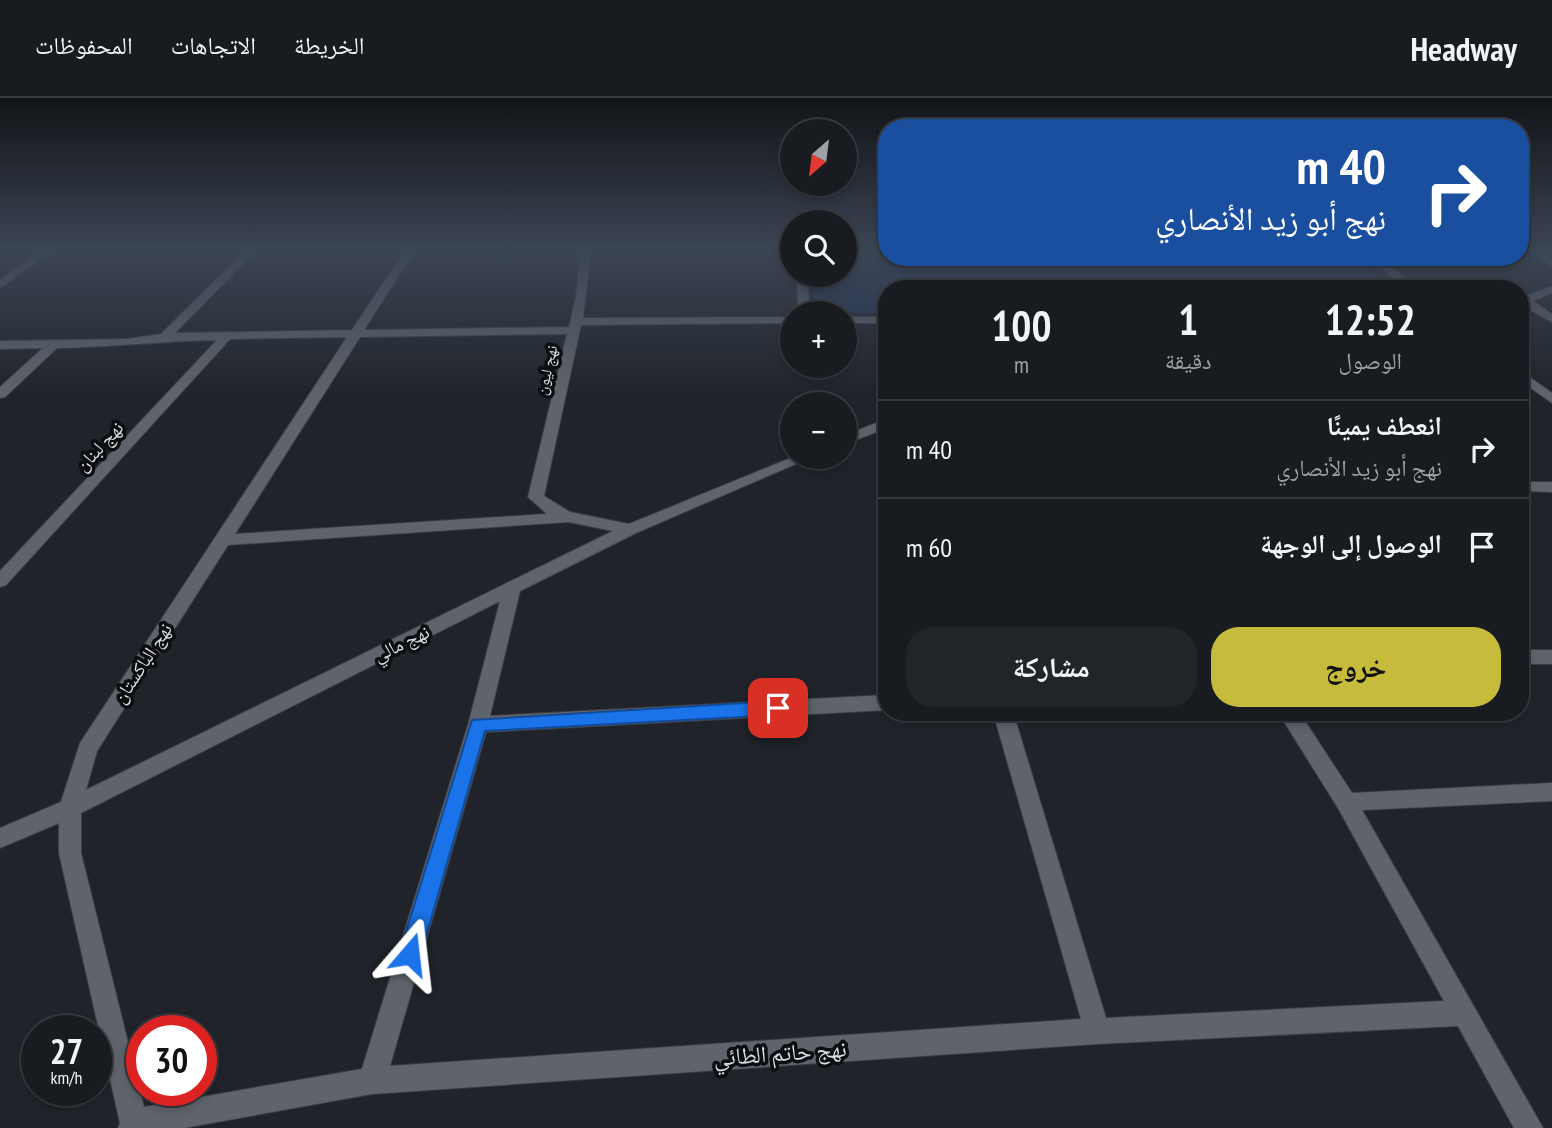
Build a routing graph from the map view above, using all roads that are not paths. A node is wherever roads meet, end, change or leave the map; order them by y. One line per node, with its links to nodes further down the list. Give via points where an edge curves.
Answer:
1 (204, 298): 11 (street)
2 (380, 298): 10 (street, نهج الباكستان)
3 (581, 298): 9 (street, نهج ليون)
4 (1529, 306): 5 (street)
5 (1552, 319)
6 (780, 320): 9 (street)
7 (857, 320): 8 (street)
8 (878, 320)
9 (574, 326): 10 (street); 23 (street, نهج ليون, via 536,497 548,510)
10 (357, 335): 12 (street); 25 (street, نهج الباكستان)
11 (165, 337): 12 (street); 13 (street, via 127,343)
12 (226, 337): 26 (street, نهج لبنان)
13 (54, 344): 14 (street); 16 (street)
14 (0, 345)
15 (1529, 381): 17 (street)
16 (0, 394)
17 (1552, 399)
18 (878, 428): 19 (street)
19 (857, 436)
20 (780, 468): 24 (street, نهج مالي)
21 (1529, 487): 22 (street)
22 (1552, 487)
23 (572, 518): 24 (street); 25 (street)
24 (630, 529): 27 (street, نهج مالي)
25 (221, 540): 36 (street, نهج الباكستان, via 88,749)
26 (0, 581)
27 (512, 588): 33 (street); 36 (street, نهج مالي)
28 (1529, 657): 29 (street)
29 (1552, 657)
30 (878, 703): 33 (street)
31 (1006, 721): 39 (street)
32 (1295, 721): 35 (street)
33 (478, 725): 40 (street)
34 (1552, 792): 35 (street)
35 (1346, 802): 38 (street)
36 (70, 808): 37 (street, نهج مالي); 41 (street, نهج الباكستان, via 70,853)
37 (0, 838)
38 (1465, 1013): 39 (street, نهج حاتم الطائي); 42 (street)
39 (1097, 1031): 40 (street, نهج حاتم الطائي)
40 (372, 1081): 41 (street, نهج حاتم الطائي)
41 (133, 1126)
42 (1529, 1128)

